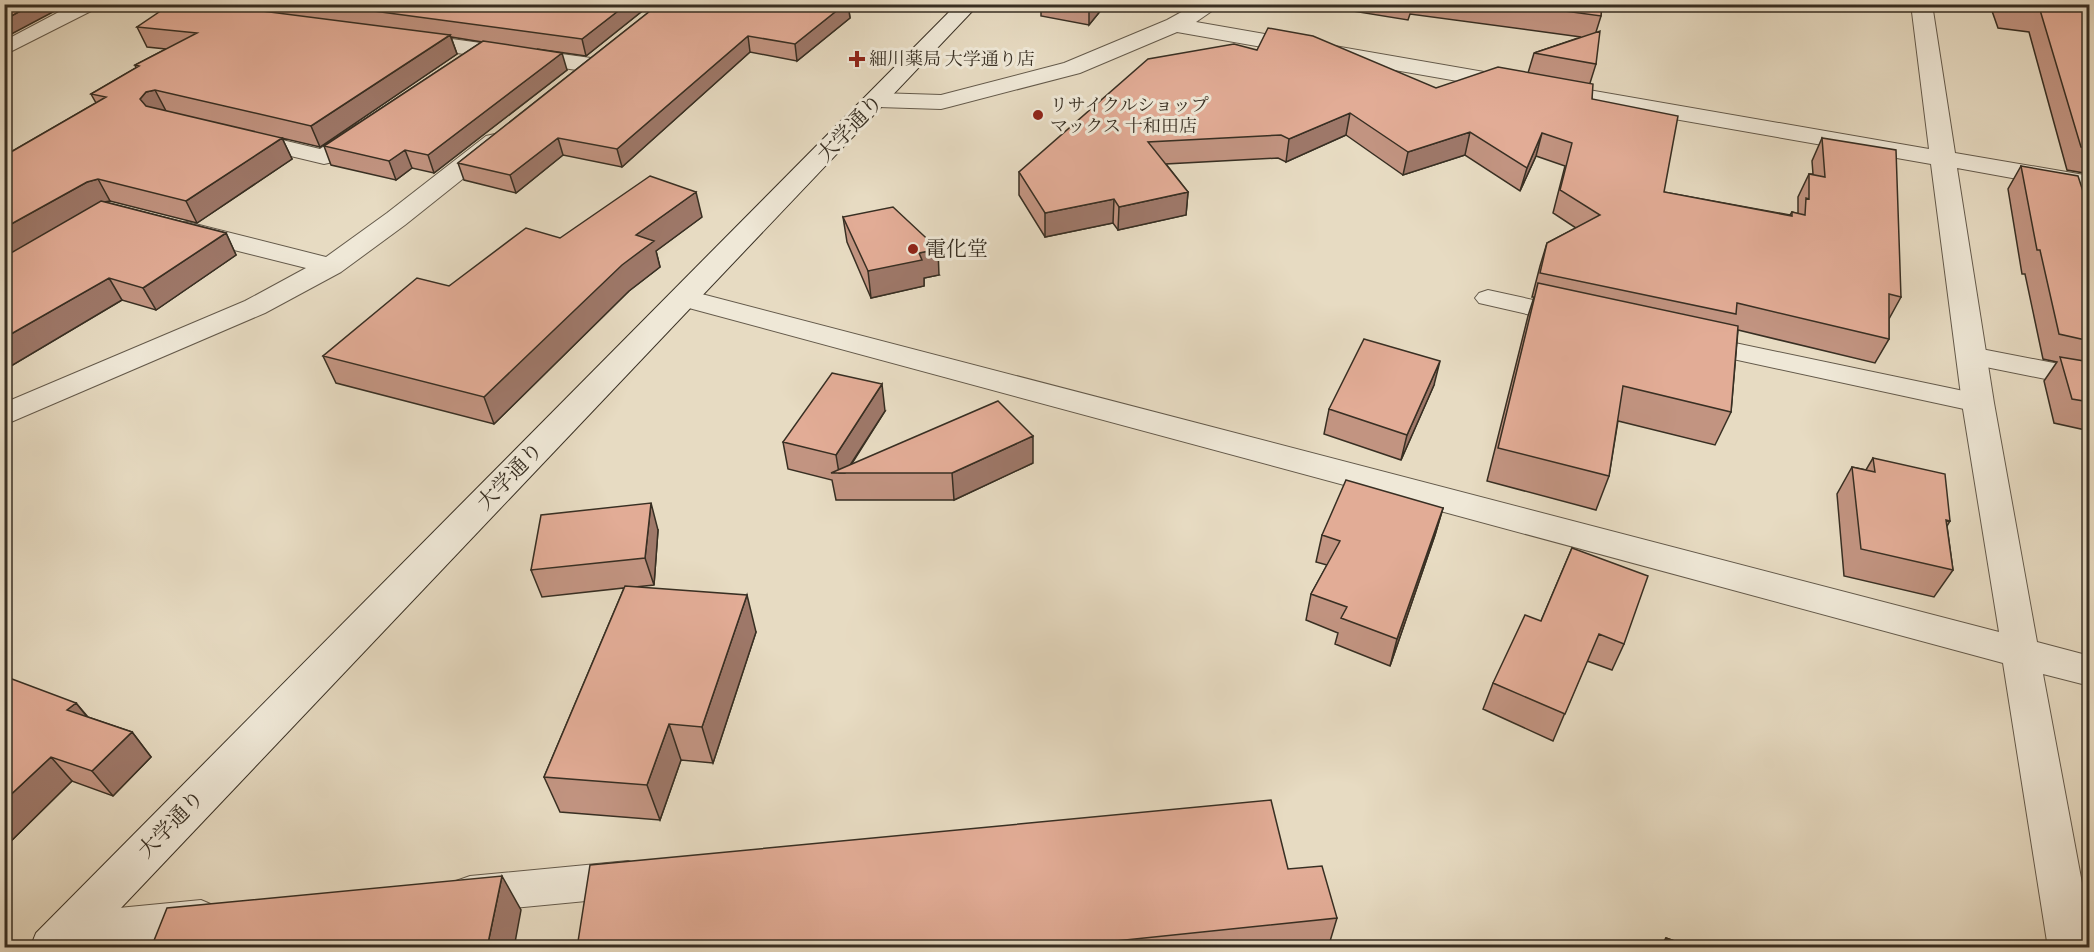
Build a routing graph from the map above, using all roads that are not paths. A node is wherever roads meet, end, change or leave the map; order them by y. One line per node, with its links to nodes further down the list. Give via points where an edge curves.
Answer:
1 (90, 4): 7 (lane)
2 (969, 4): 11 (street, 大学通り)
3 (1212, 4): 5 (street)
4 (1921, 4): 15 (street)
5 (1175, 25): 11 (street, via 1072,68 941,102); 15 (street)
6 (391, 38): 8 (street)
7 (4, 49)
8 (484, 49): 9 (street); 10 (street, via 599,58)
9 (456, 68)
10 (568, 83)
11 (878, 100): 19 (street, 大学通り)
12 (381, 119): 14 (street, via 324,157)
13 (516, 125): 18 (street)
14 (222, 133)
15 (1944, 158): 16 (street); 23 (street)
16 (2080, 188)
17 (164, 224): 18 (street)
18 (331, 266): 26 (street, via 255,307)
19 (684, 298): 27 (street); 32 (street, 大学通り)
20 (1488, 298): 21 (lane)
21 (1593, 321)
22 (1675, 338): 25 (lane)
23 (1971, 356): 24 (lane); 25 (street)
24 (2090, 379)
25 (1978, 404): 27 (street)
26 (4, 415)
27 (2020, 653): 28 (street); 33 (street)
28 (2090, 671)
29 (661, 876): 30 (lane)
30 (435, 897)
31 (233, 916): 32 (lane)
32 (59, 940)
33 (2071, 948)

